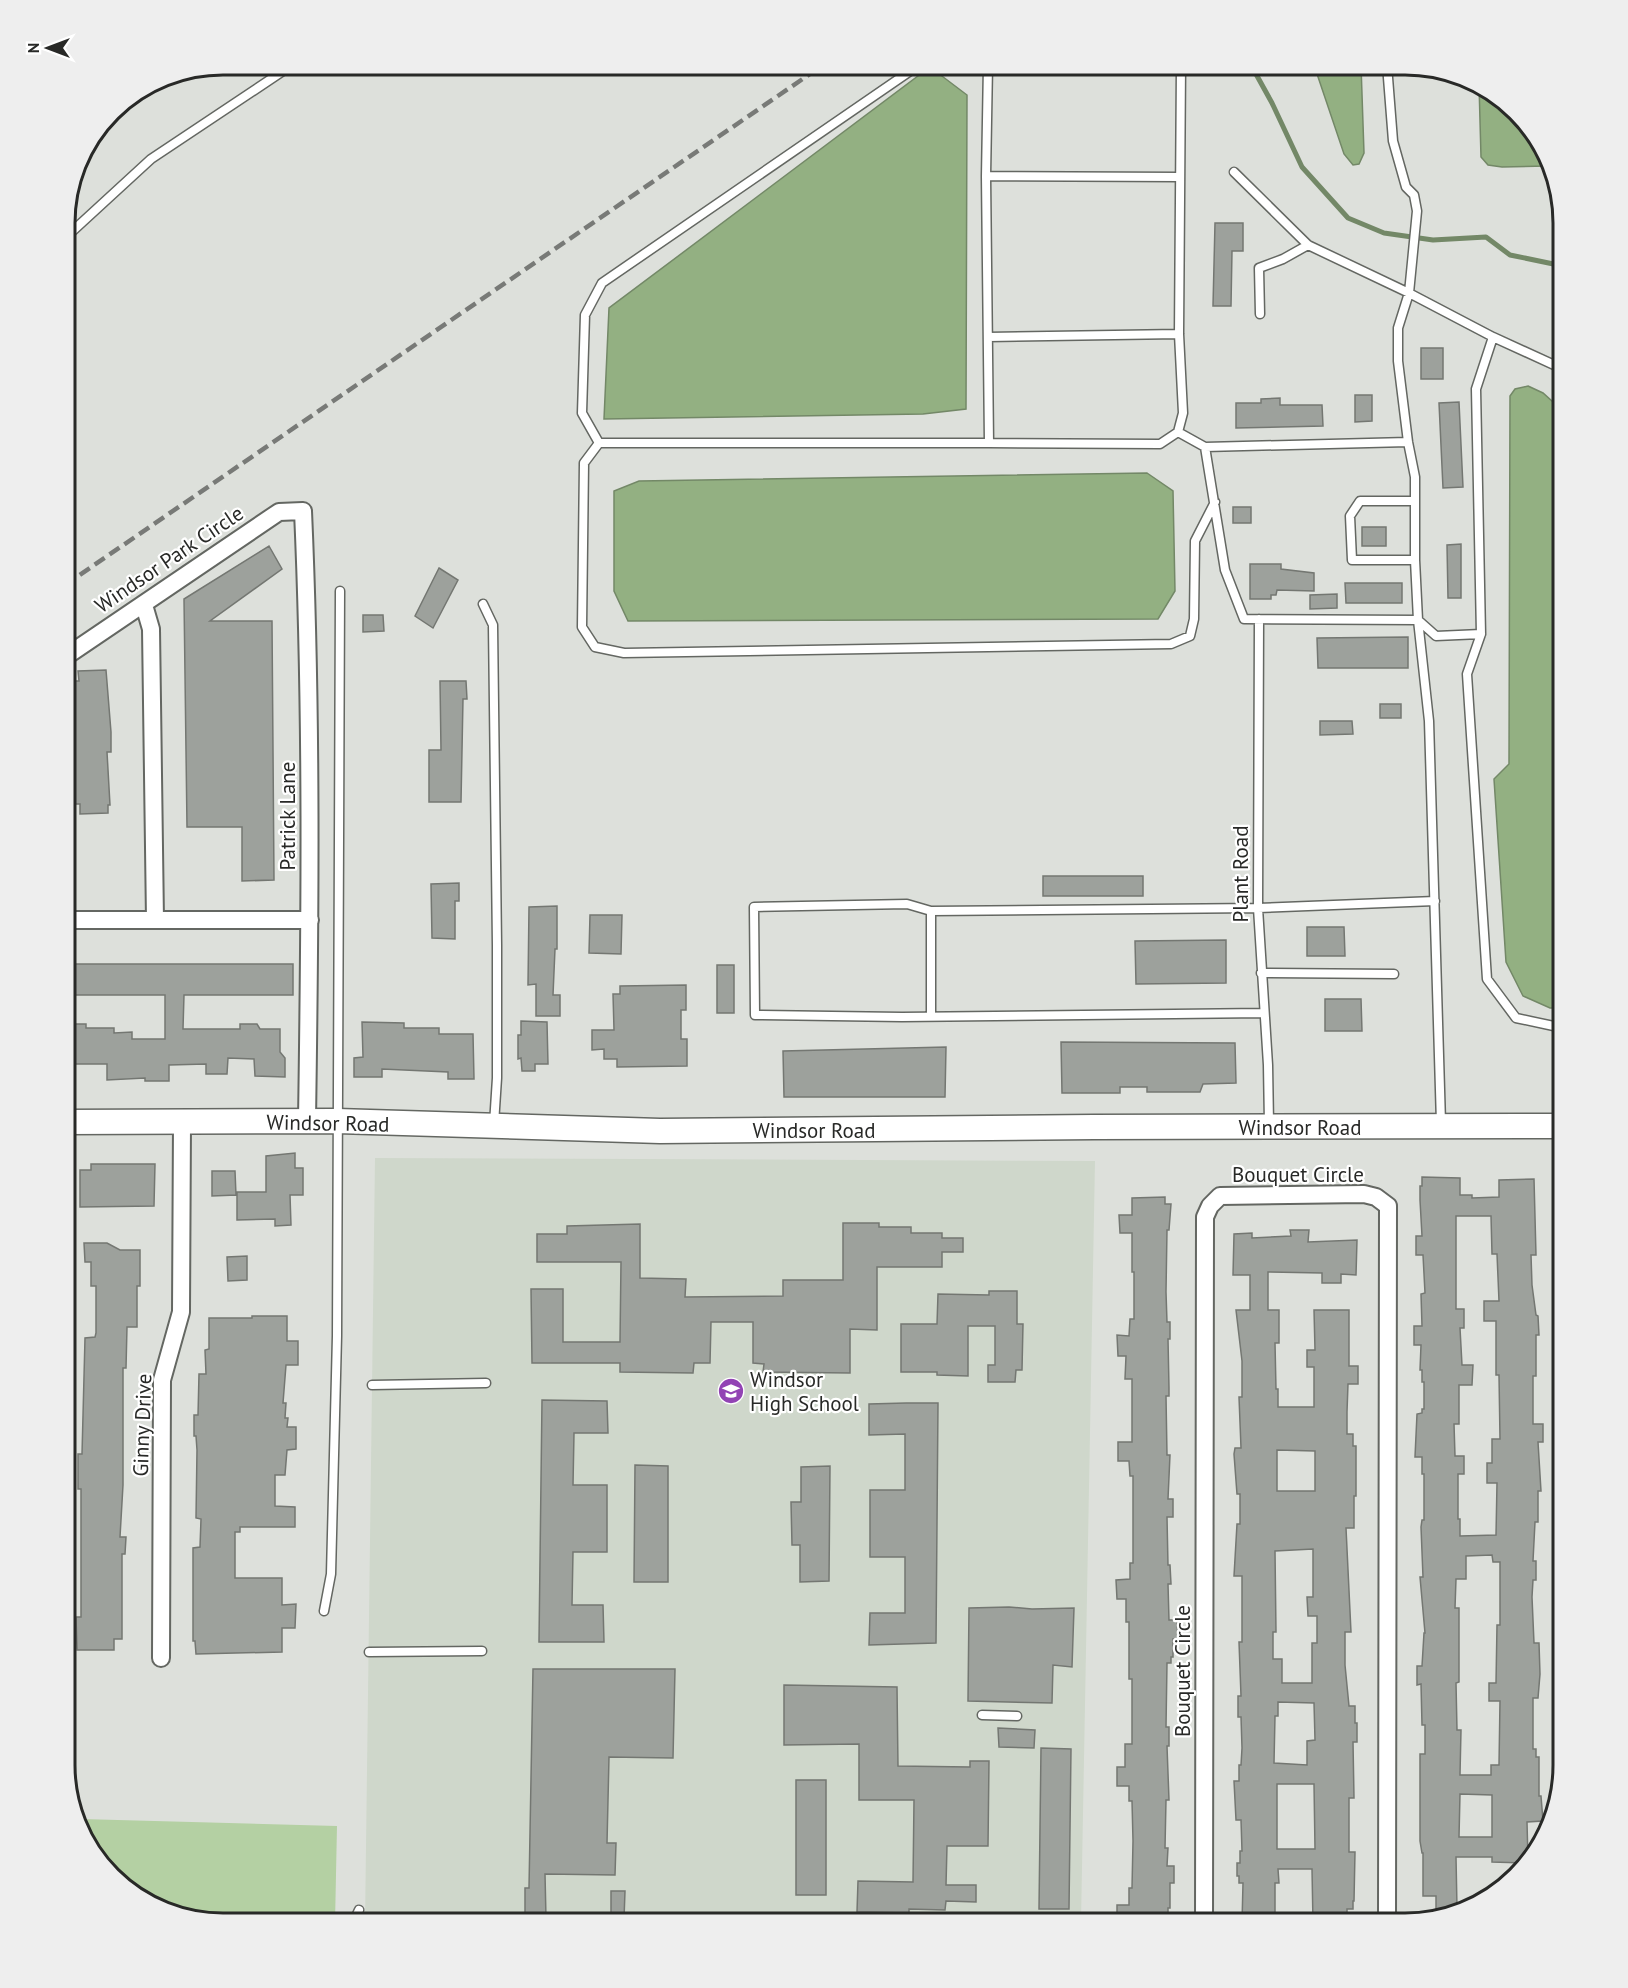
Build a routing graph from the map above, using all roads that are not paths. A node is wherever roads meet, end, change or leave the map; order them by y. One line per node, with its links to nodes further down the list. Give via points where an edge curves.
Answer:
1 (276, 75): 9 (lane, via 151,159)
2 (904, 75): 19 (lane, via 602,283 585,315 582,413)
3 (988, 75): 7 (lane)
4 (1181, 75): 8 (lane)
5 (1388, 75): 11 (lane, via 1393,141 1406,187 1414,195 1418,211)
6 (1233, 172): 10 (lane)
7 (986, 176): 8 (lane); 14 (lane)
8 (1180, 177): 13 (lane)
9 (75, 229)
10 (1308, 245): 11 (lane); 12 (lane, via 1259,268)
11 (1409, 293): 15 (lane); 18 (lane, via 1398,328)
12 (1260, 314)
13 (1179, 334): 14 (lane); 17 (lane, via 1183,412)
14 (988, 337): 20 (lane)
15 (1493, 337): 16 (lane); 31 (lane, via 1476,389)
16 (1553, 364)
17 (1178, 432): 20 (lane, via 1160,444); 21 (lane)
18 (1408, 442): 21 (lane); 22 (lane)
19 (599, 443): 20 (lane); 23 (lane, via 584,463 582,627 595,647 624,653 1170,644 1190,636 1194,620 1195,541)
20 (989, 443)
21 (1204, 447): 23 (lane)
22 (1415, 501): 25 (lane); 25 (lane, via 1360,501 1350,516 1352,560)
23 (1215, 502): 29 (lane, via 1225,570 1244,619)
24 (303, 511): 28 (street, Windsor Park Circle, via 279,512); 38 (street, Patrick Lane)
25 (1415, 560): 30 (lane)
26 (340, 591): 45 (lane)
27 (483, 604): 49 (lane, via 493,625 497,945)
28 (144, 605): 32 (street, Windsor Park Circle); 37 (street, via 151,629)
29 (1259, 619): 30 (lane); 34 (lane, Plant Road)
30 (1418, 620): 31 (lane, via 1436,636); 33 (lane, via 1429,721)
31 (1481, 634): 43 (lane, via 1467,675 1487,978 1516,1018)
32 (75, 650)
33 (1435, 901): 34 (lane); 50 (lane)
34 (1258, 908): 35 (lane); 39 (lane, Plant Road)
35 (931, 911): 42 (lane); 42 (lane, via 907,904 754,907 755,1015)
36 (75, 920): 37 (street)
37 (155, 920): 38 (street)
38 (310, 920): 44 (street, Patrick Lane)
39 (1261, 973): 40 (lane); 41 (lane, Plant Road)
40 (1394, 974)
41 (1264, 1013): 42 (lane); 51 (lane, Plant Road)
42 (931, 1016)
43 (1553, 1026)
44 (307, 1121): 45 (main road, Windsor Road); 47 (main road, Windsor Road)
45 (338, 1121): 49 (main road, Windsor Road); 54 (lane, via 331,1574)
46 (75, 1122): 47 (main road, Windsor Road)
47 (182, 1123): 57 (street, Ginny Drive, via 181,1312 162,1380)
48 (1553, 1126): 50 (main road, Windsor Road)
49 (494, 1127): 51 (main road, Windsor Road, via 660,1131)
50 (1441, 1127): 51 (main road, Windsor Road)
51 (1269, 1128)
52 (486, 1383): 53 (lane)
53 (372, 1385)
54 (324, 1611)
55 (482, 1651): 56 (lane)
56 (369, 1652)
57 (161, 1658)
58 (982, 1715): 59 (lane)
59 (1017, 1716)
60 (359, 1910): 61 (lane)
61 (358, 1913)
62 (1204, 1913): 63 (street, Bouquet Circle, via 1205,1217 1220,1196 1364,1194 1388,1206)
63 (1387, 1913)

